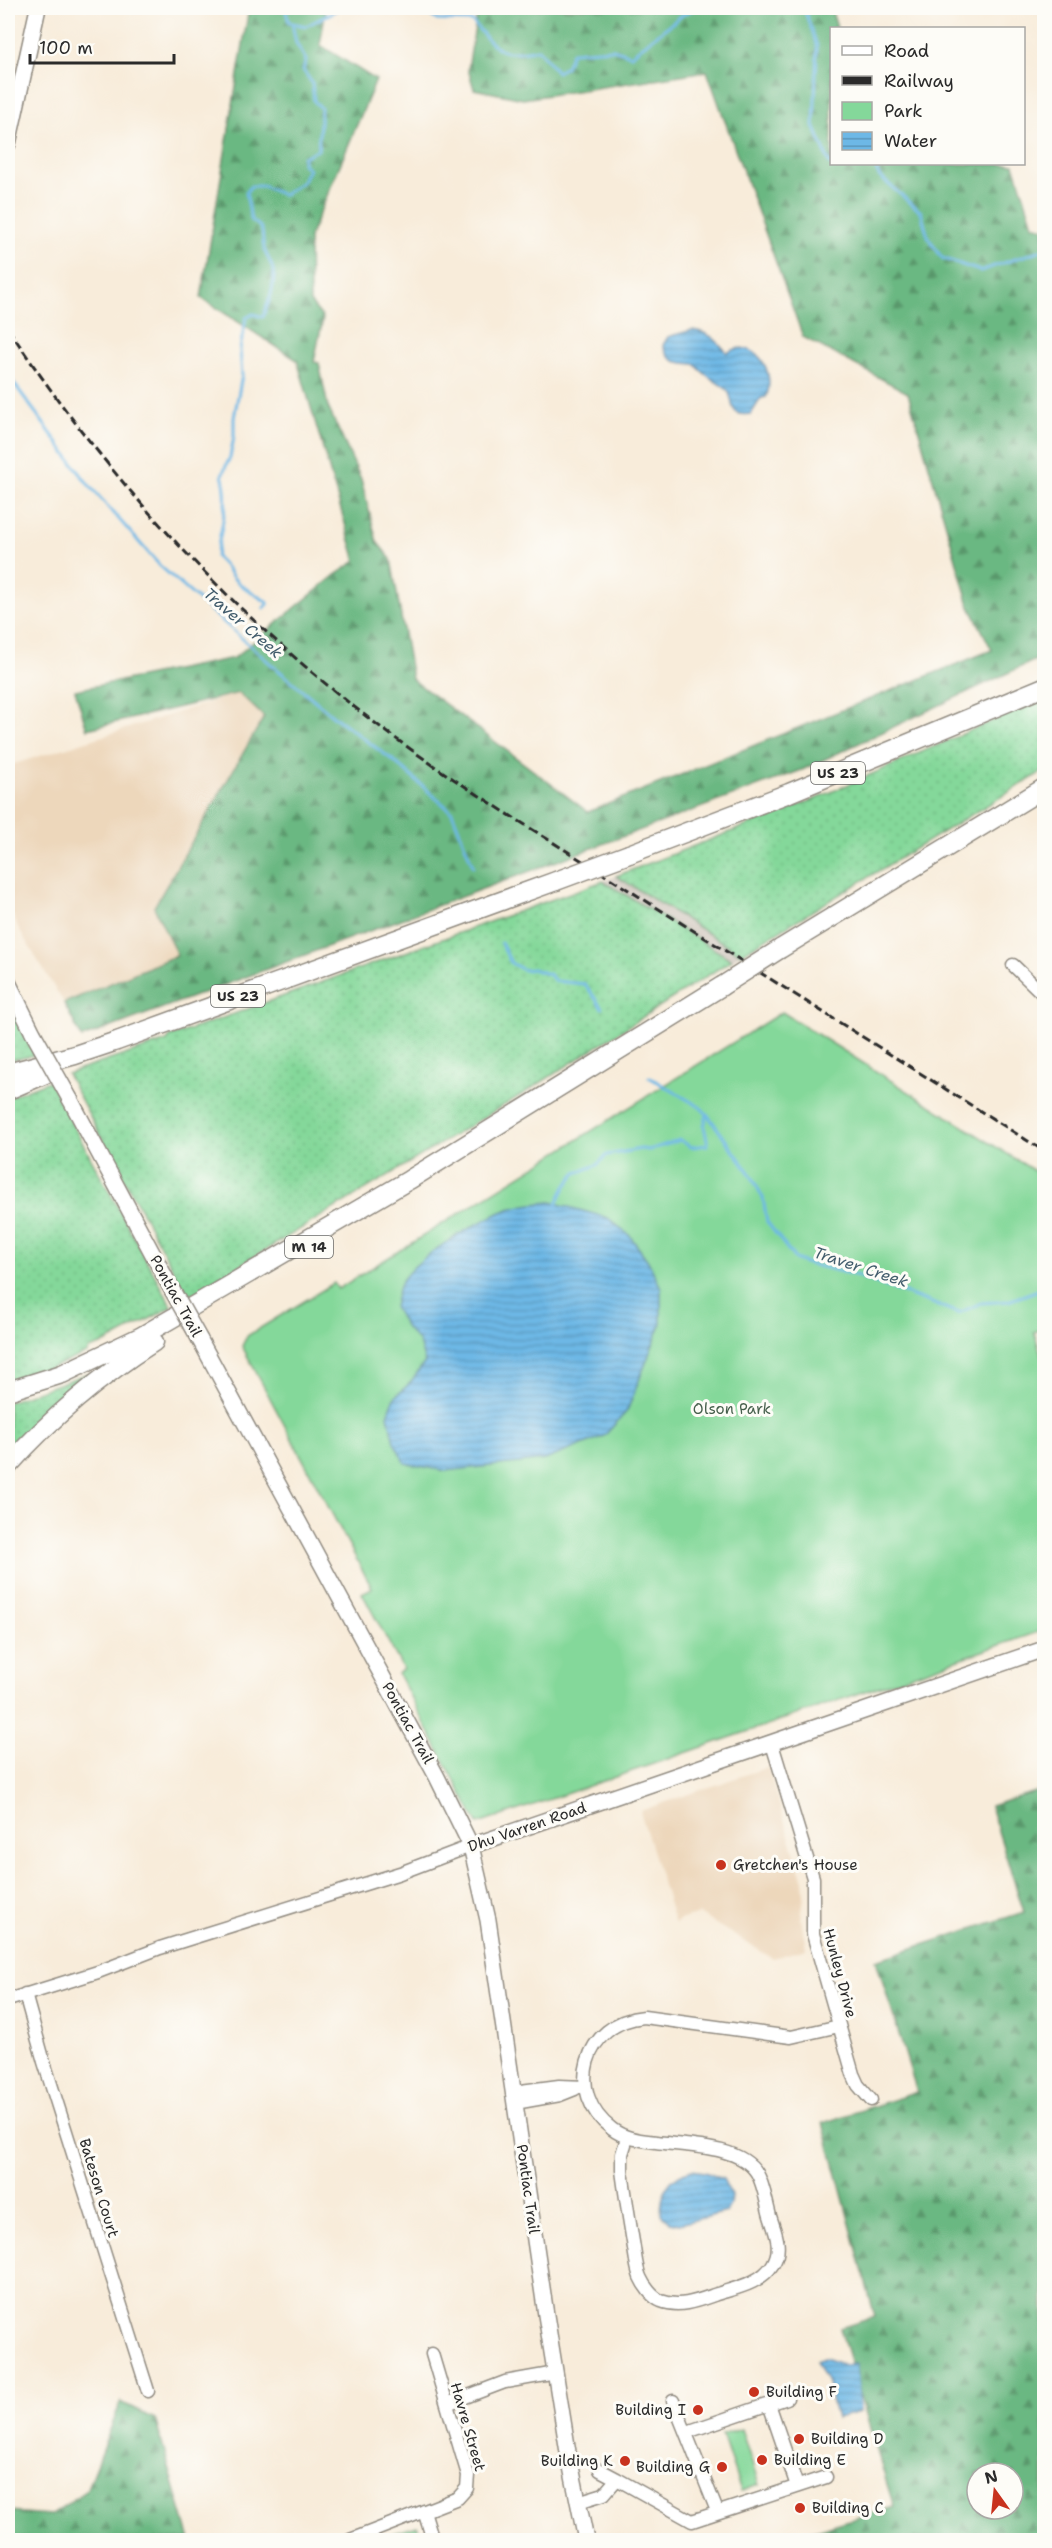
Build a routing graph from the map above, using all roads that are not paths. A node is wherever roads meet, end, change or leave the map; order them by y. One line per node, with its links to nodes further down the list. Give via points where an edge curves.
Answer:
1 (38, 8): 2 (main road)
2 (8, 144)
3 (1044, 687): 5 (highway, US 23, bridge, via 789,793)
4 (1044, 788): 11 (highway, bridge)
5 (401, 938): 9 (highway, US 23, via 85,1052); 10 (highway, via 285,987)
6 (1013, 966): 8 (street)
7 (8, 982): 16 (main road, Pontiac Trail, bridge)
8 (1044, 995)
9 (8, 1073)
10 (8, 1090)
11 (409, 1180): 12 (highway, via 105,1356); 13 (highway, M 14, via 291,1259 122,1363 38,1433)
12 (8, 1391)
13 (8, 1466)
14 (1044, 1649): 15 (main road, Dhu Varren Road)
15 (772, 1744): 16 (main road, Dhu Varren Road); 19 (street, Hunley Drive, via 813,1878 813,1934)
16 (471, 1846): 17 (street, Dhu Varren Road, via 400,1873); 21 (main road, Pontiac Trail, via 488,1920)
17 (25, 1994): 18 (street, Dhu Varren Road); 26 (street, Bateson Court)
18 (8, 2000)
19 (839, 2026): 20 (street, via 791,2037 644,2017 624,2020 608,2029 593,2046); 22 (street, Hunley Drive, via 853,2074)
20 (581, 2087): 21 (street, via 559,2086); 23 (street, via 604,2122)
21 (514, 2098): 25 (main road, Pontiac Trail)
22 (871, 2100)
23 (627, 2138): 23 (street, via 726,2152 744,2159 760,2180 779,2244 768,2271 753,2282 690,2303 667,2302 651,2294 638,2270 622,2170)
24 (432, 2354): 29 (street, Havre Street)
25 (556, 2373): 29 (street, via 505,2382); 36 (main road, Pontiac Trail)
26 (148, 2391)
27 (787, 2398): 30 (street)
28 (673, 2401): 31 (street)
29 (447, 2404): 37 (street, Havre Street, via 468,2484 458,2498)
30 (769, 2404): 31 (street); 35 (street)
31 (687, 2432): 38 (street)
32 (600, 2470): 34 (street)
33 (826, 2477): 35 (street)
34 (617, 2479): 36 (street, via 604,2494); 38 (street, via 693,2521)
35 (797, 2486): 38 (street)
36 (578, 2502): 41 (main road, Pontiac Trail)
37 (424, 2511): 39 (street, Havre Street); 40 (street)
38 (717, 2511)
39 (350, 2541)
40 (434, 2541)
41 (586, 2541)

